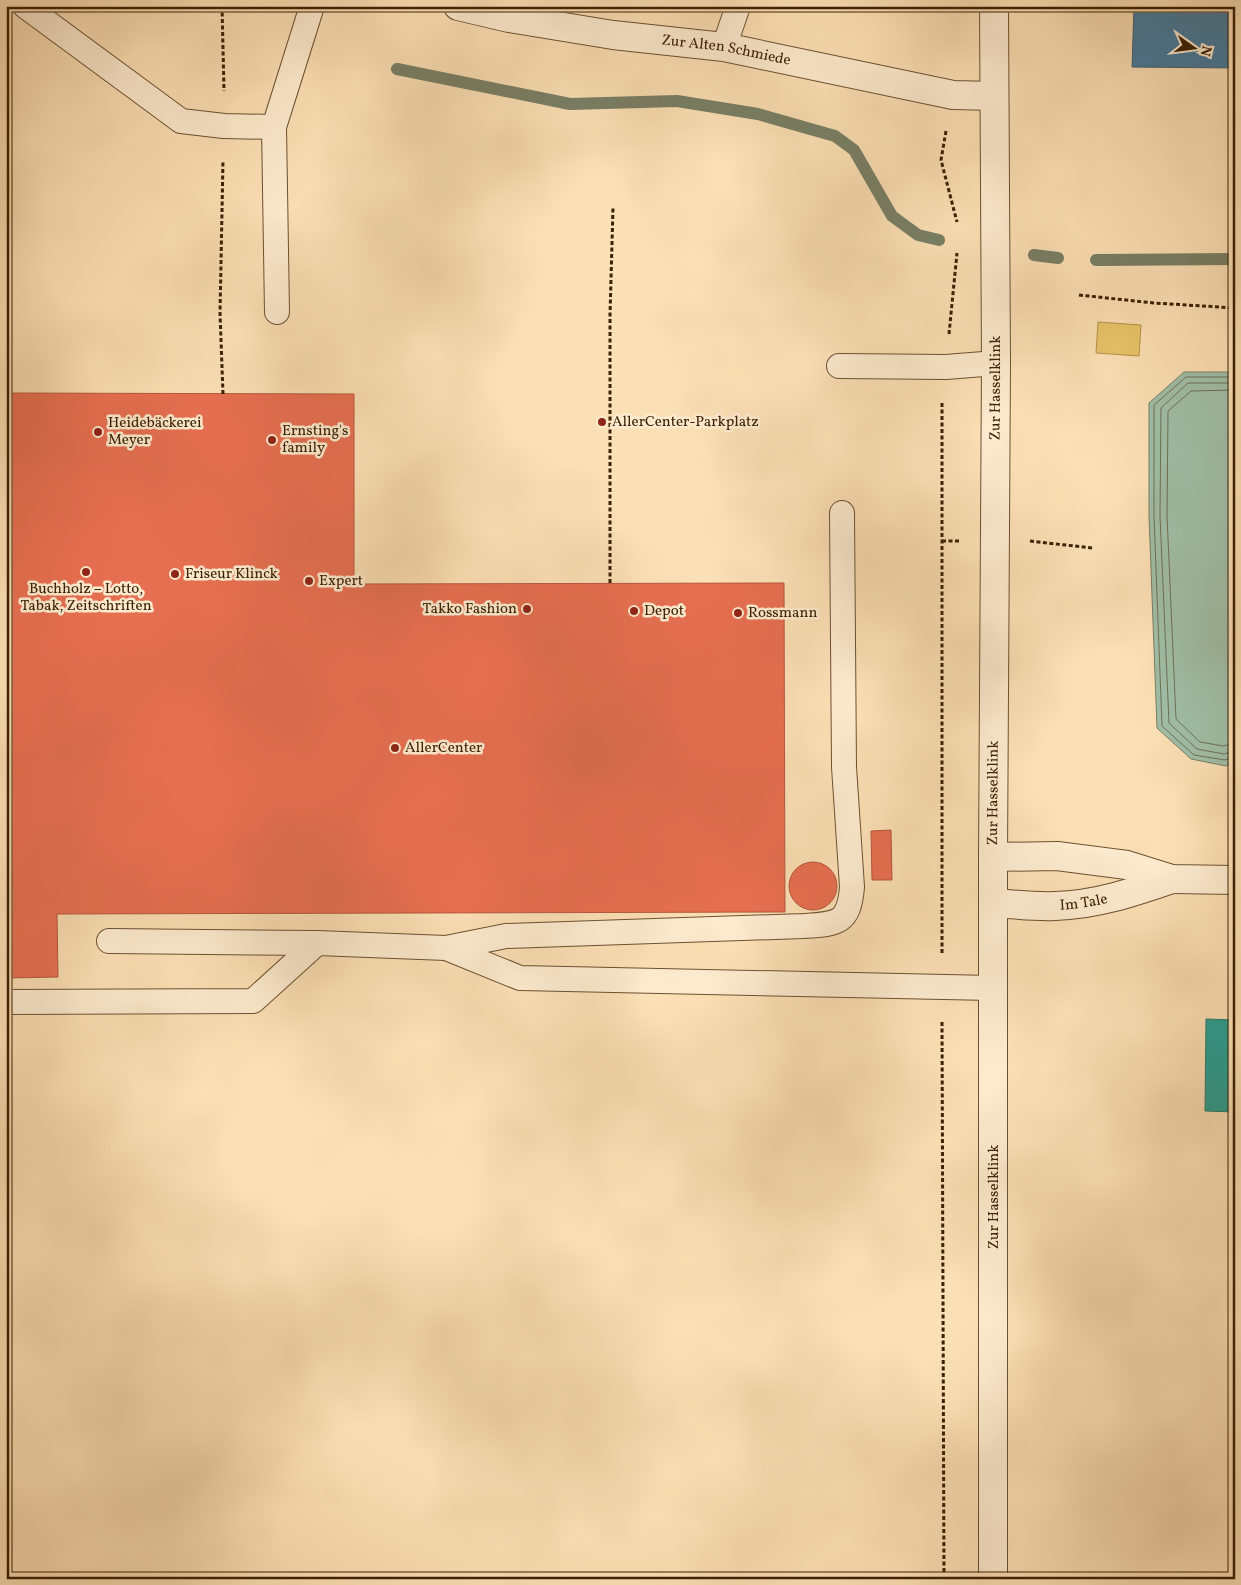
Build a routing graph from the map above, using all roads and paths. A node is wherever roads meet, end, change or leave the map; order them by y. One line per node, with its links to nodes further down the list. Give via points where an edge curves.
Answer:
1 (25, 6): 10 (lane, via 181,121)
2 (222, 6): 10 (path)
3 (312, 6): 11 (lane)
4 (458, 6): 7 (street, Zur Alten Schmiede, via 614,35)
5 (738, 6): 7 (lane)
6 (994, 6): 9 (street, Zur Hasselklink)
7 (724, 47): 8 (street, Zur Alten Schmiede)
8 (953, 95): 9 (street, Zur Alten Schmiede); 13 (path, via 941,160)
9 (994, 96): 18 (street, Zur Hasselklink)
10 (224, 126): 11 (lane); 21 (path, via 220,313)
11 (274, 127): 17 (lane)
12 (613, 207): 25 (path)
13 (959, 230)
14 (957, 250): 20 (path)
15 (1079, 295): 16 (path, via 1154,304)
16 (1235, 308)
17 (277, 312)
18 (996, 363): 20 (lane); 26 (street, Zur Hasselklink)
19 (839, 366): 20 (lane)
20 (946, 367)
21 (223, 394)
22 (842, 513): 32 (lane, via 844,767 851,907 840,919 828,924 506,936)
23 (1035, 541): 24 (path)
24 (1092, 548)
25 (610, 583)
26 (993, 857): 27 (street, Im Tale, via 1057,856 1127,866); 29 (street, Zur Hasselklink)
27 (1172, 879): 28 (street, Im Tale); 29 (street, Im Tale, via 1124,895 1087,902 1055,906)
28 (1235, 880)
29 (993, 904): 33 (street, Zur Hasselklink)
30 (110, 941): 31 (lane)
31 (318, 944): 32 (lane); 34 (lane, via 253,1001)
32 (446, 948): 33 (lane, via 520,978)
33 (992, 988): 35 (street, Zur Hasselklink)
34 (6, 1002)
35 (993, 1579)

